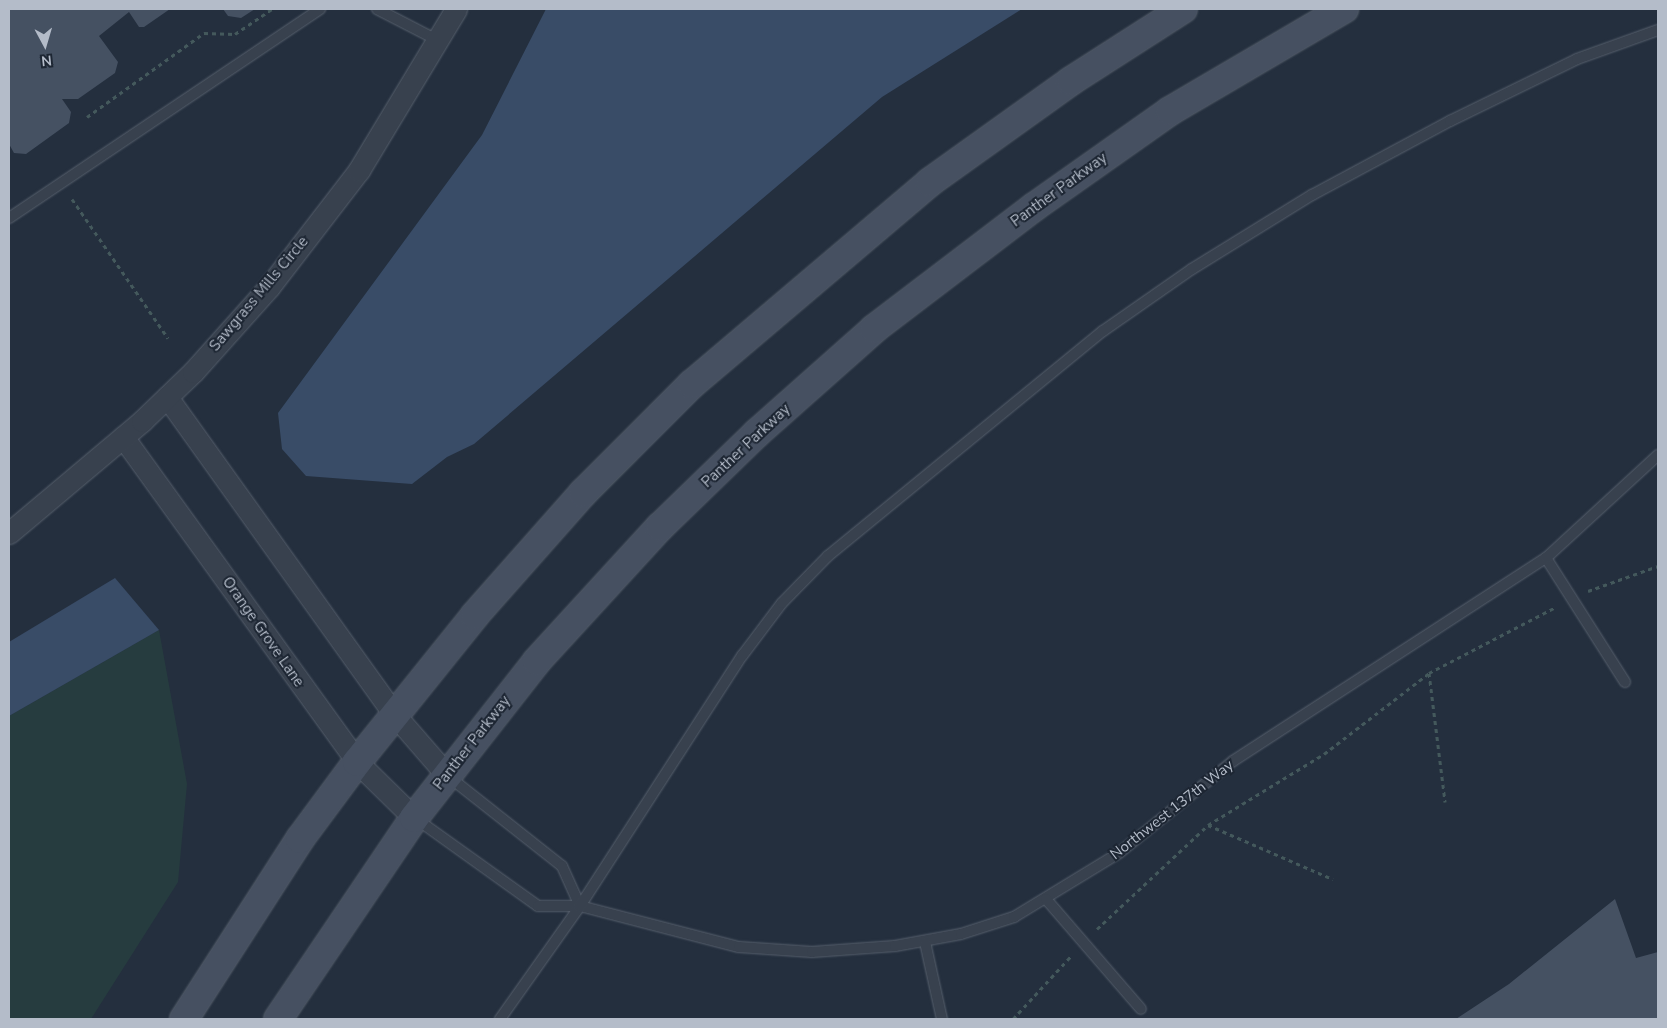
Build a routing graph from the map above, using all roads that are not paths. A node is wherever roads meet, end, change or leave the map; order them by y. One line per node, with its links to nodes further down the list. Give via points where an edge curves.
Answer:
1 (320, 9): 8 (lane)
2 (378, 9): 7 (lane)
3 (456, 9): 7 (street, Sawgrass Mills Circle)
4 (1183, 9): 15 (main road, via 1046,98 930,182 699,378 583,493 475,615)
5 (1344, 9): 17 (main road, Panther Parkway, via 1170,111 1034,207 874,329 757,433 660,527 537,661)
6 (1658, 30): 20 (lane, via 1577,59 1312,195 1192,268 1103,331 1036,385 828,556 782,603 742,656)
7 (439, 41): 9 (street, Sawgrass Mills Circle, via 359,170 293,256)
8 (9, 218)
9 (167, 397): 10 (street, Sawgrass Mills Circle); 15 (street)
10 (123, 437): 12 (street, Sawgrass Mills Circle); 16 (street, Orange Grove Lane)
11 (1658, 455): 13 (lane, Northwest 137th Way)
12 (9, 533)
13 (1546, 558): 14 (lane); 19 (lane, Northwest 137th Way, via 1233,761 1141,838)
14 (1625, 682)
15 (394, 714): 16 (main road); 17 (street)
16 (357, 762): 18 (street, Orange Grove Lane); 23 (main road, via 300,839)
17 (446, 774): 18 (main road, Panther Parkway); 20 (lane, via 562,866)
18 (414, 818): 20 (lane, Northwest 137th Way, via 538,906); 24 (main road, Panther Parkway)
19 (1046, 899): 21 (lane, Northwest 137th Way, via 1014,916); 22 (lane)
20 (580, 906): 21 (lane, Northwest 137th Way, via 739,947 812,952); 25 (lane)
21 (925, 942): 26 (lane)
22 (1141, 1009)
23 (184, 1019)
24 (278, 1019)
25 (500, 1019)
26 (942, 1019)

